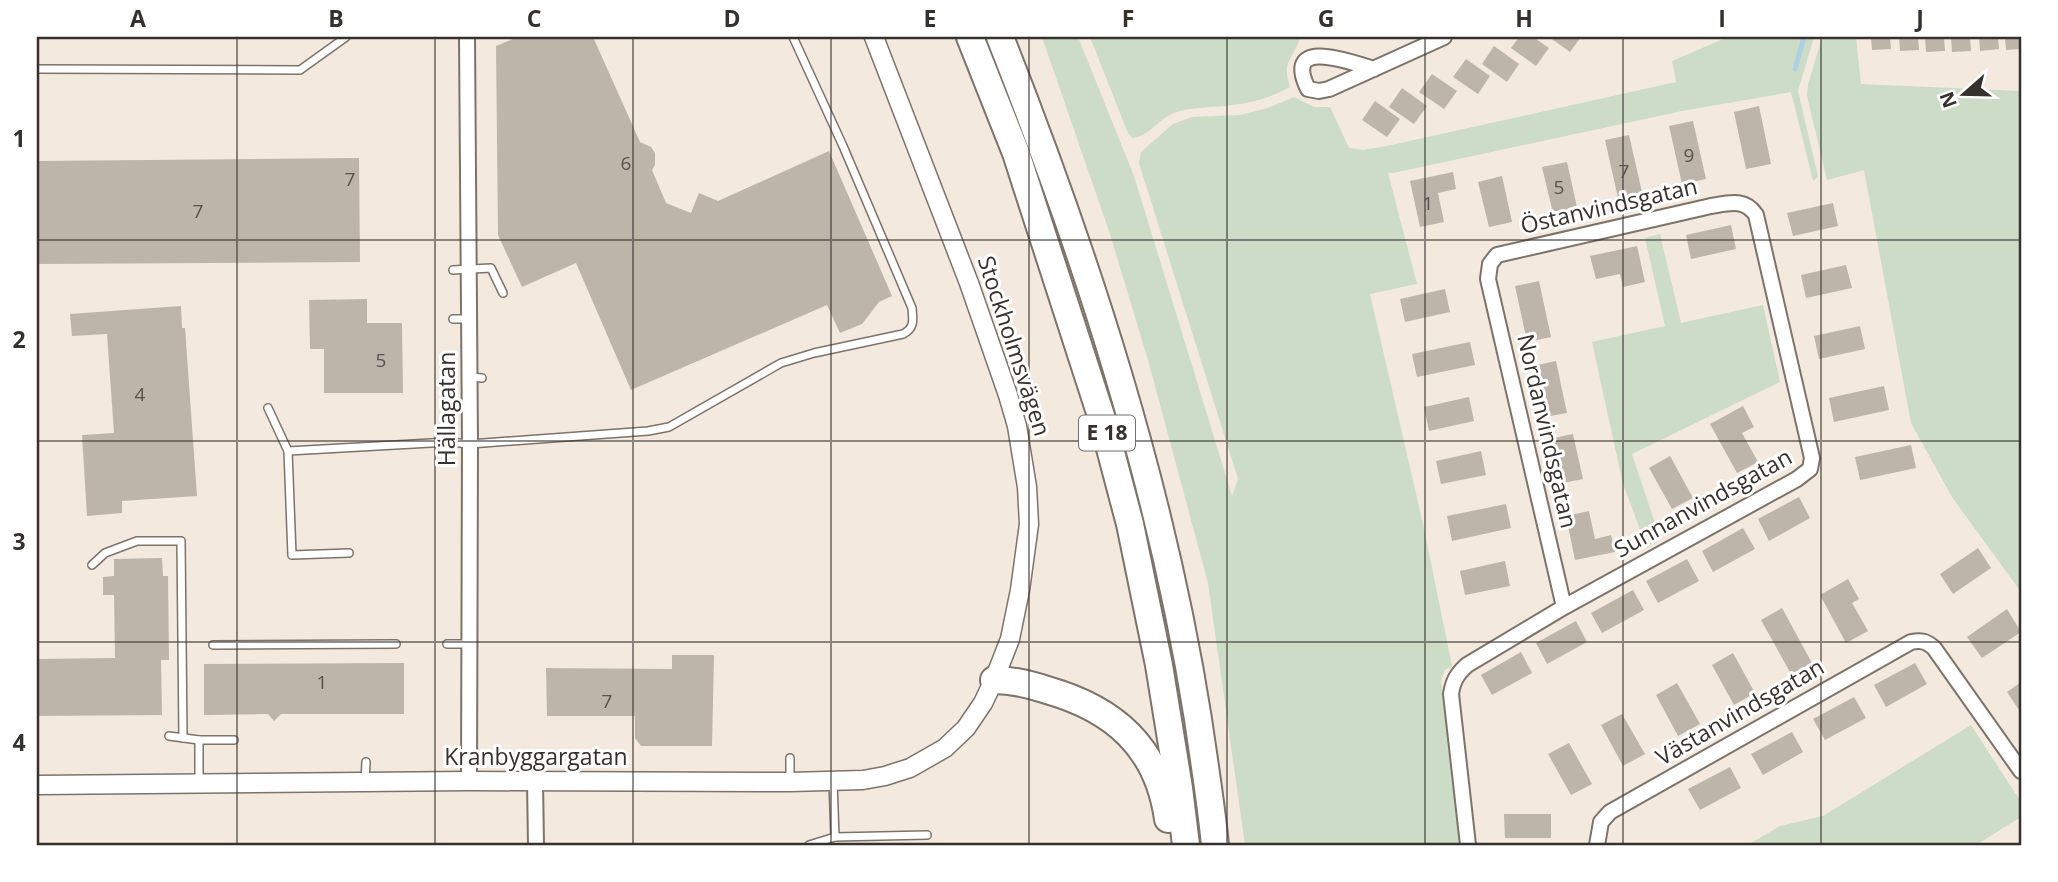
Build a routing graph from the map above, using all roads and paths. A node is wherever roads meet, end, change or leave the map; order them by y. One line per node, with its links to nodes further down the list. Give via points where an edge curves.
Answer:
1 (346, 37): 8 (lane, via 300,71)
2 (467, 37): 12 (street, Hällagatan)
3 (793, 37): 18 (lane, via 912,308 910,331 781,363 669,427)
4 (874, 37): 27 (street, Stockholmsvägen, via 970,283 1008,395 1024,462 1029,524 1010,639)
5 (970, 37): 47 (highway, E 18, via 1016,153 1104,422 1159,665)
6 (1000, 37): 48 (highway, E 18, via 1064,207 1116,366 1161,529 1190,669)
7 (1444, 37): 9 (street)
8 (37, 69)
9 (1374, 69)
10 (1743, 204): 11 (street, Östanvindsgatan, via 1711,206 1497,255); 22 (street, Sunnanvindsgatan, via 1756,215 1812,458 1810,469)
11 (1490, 264): 22 (street, Nordanvindsgatan, via 1488,279)
12 (469, 269): 13 (lane); 14 (lane, via 491,268); 16 (street, Hällagatan)
13 (453, 270)
14 (503, 293)
15 (453, 319): 16 (lane)
16 (469, 319): 18 (street, Hällagatan, via 476,378)
17 (268, 408): 19 (lane)
18 (470, 444): 19 (lane); 25 (street, Hällagatan)
19 (288, 451): 20 (lane, via 292,555)
20 (349, 553)
21 (92, 565): 29 (lane, via 105,553 137,541 181,541)
22 (1564, 607): 49 (street, Sunnanvindsgatan, via 1467,665 1454,680 1451,694)
23 (396, 644): 26 (lane)
24 (447, 644): 25 (lane)
25 (470, 644): 36 (street, Hällagatan)
26 (212, 645)
27 (994, 680): 35 (street, Kranbyggargatan, via 966,728 945,748 885,776); 46 (highway, via 1014,680 1082,702 1124,729 1149,760 1161,787)
28 (169, 736): 29 (lane)
29 (183, 738): 30 (lane)
30 (199, 740): 31 (lane); 38 (lane)
31 (234, 740)
32 (790, 758): 40 (lane)
33 (366, 762): 39 (lane)
34 (2021, 771): 50 (street, Västanvindsgatan, via 1934,648 1920,640 1611,812 1601,822)
35 (834, 780): 40 (street, Kranbyggargatan); 43 (lane)
36 (469, 781): 37 (street, Kranbyggargatan); 39 (street, Kranbyggargatan)
37 (535, 781): 40 (street, Kranbyggargatan); 44 (street)
38 (199, 782): 39 (street, Kranbyggargatan); 41 (street, Kranbyggargatan)
39 (365, 782)
40 (790, 782)
41 (37, 785)
42 (927, 835): 43 (lane)
43 (835, 837): 45 (lane)
44 (536, 845)
45 (808, 845)
46 (1171, 845)
47 (1186, 845)
48 (1215, 845)
49 (1468, 845)
50 (1597, 845)

